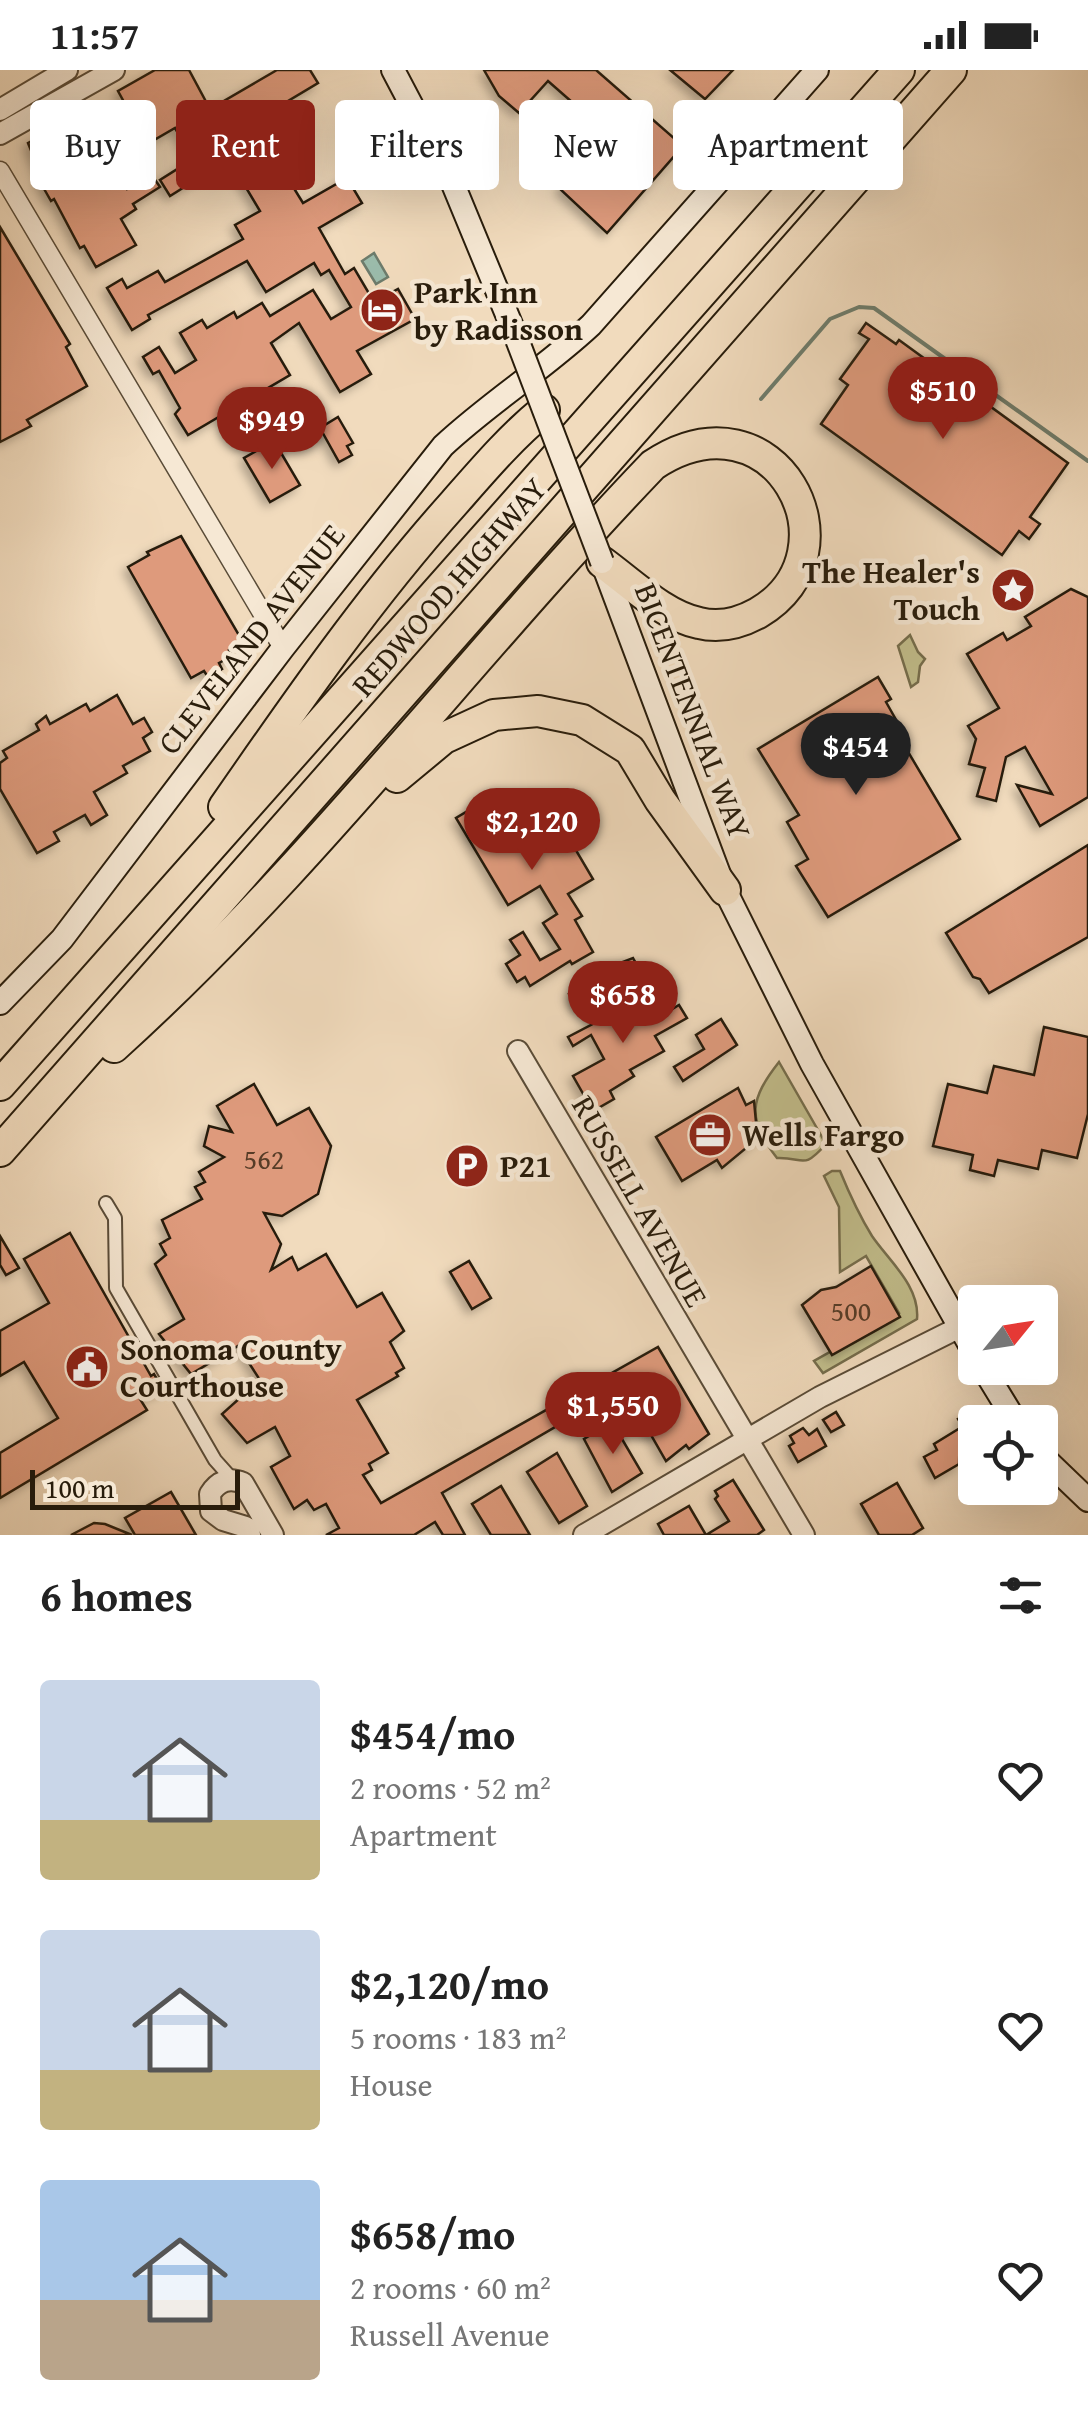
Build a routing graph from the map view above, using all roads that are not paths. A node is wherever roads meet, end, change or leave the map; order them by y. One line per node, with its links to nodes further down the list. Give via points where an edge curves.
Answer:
1 (66, 70): 7 (street)
2 (114, 70): 8 (street)
3 (392, 70): 10 (main road, BICENTENNIAL WAY, bridge, via 452,184)
4 (817, 70): 12 (main road, CLEVELAND AVENUE, via 591,326 443,446)
5 (899, 70): 16 (highway, REDWOOD HIGHWAY)
6 (951, 70): 19 (highway, REDWOOD HIGHWAY)
7 (0, 110)
8 (0, 134)
9 (0, 171): 12 (street)
10 (544, 410): 11 (main road, BICENTENNIAL WAY, bridge); 16 (highway, via 422,539 328,656 224,808)
11 (602, 562): 13 (highway, via 676,615 700,624 745,621 779,599 791,582 804,516 784,473 746,448 697,444 653,465); 14 (main road, BICENTENNIAL WAY)
12 (283, 648): 15 (main road, CLEVELAND AVENUE, via 62,939)
13 (311, 850): 14 (highway, via 444,738 494,715 538,711 582,720 630,750); 19 (highway, via 168,998)
14 (725, 890): 21 (main road, BICENTENNIAL WAY, via 812,1064)
15 (0, 1003)
16 (48, 1030): 18 (highway, REDWOOD HIGHWAY)
17 (518, 1051): 23 (street, RUSSELL AVENUE)
18 (0, 1085)
19 (4, 1146)
20 (106, 1204): 25 (street, via 115,1218 116,1288)
21 (958, 1323)
22 (958, 1328): 23 (street)
23 (746, 1441): 29 (street); 30 (street, RUSSELL AVENUE)
24 (1058, 1471): 26 (main road)
25 (232, 1479): 27 (street, via 213,1488 209,1503 212,1512); 28 (street, via 246,1486)
26 (1088, 1500)
27 (250, 1535)
28 (273, 1535)
29 (584, 1535)
30 (804, 1535)

